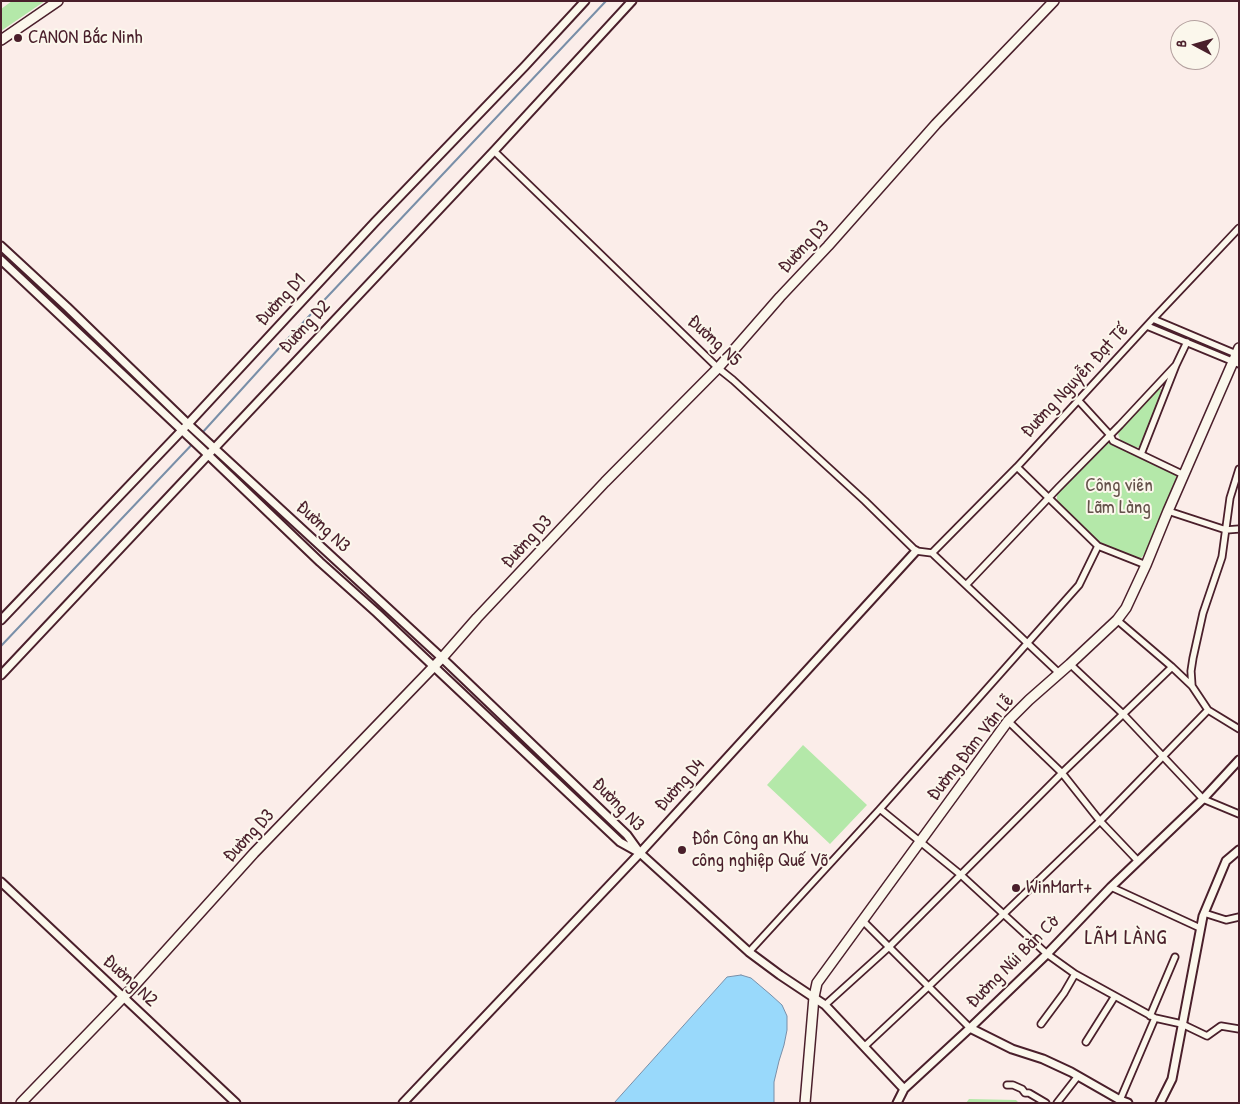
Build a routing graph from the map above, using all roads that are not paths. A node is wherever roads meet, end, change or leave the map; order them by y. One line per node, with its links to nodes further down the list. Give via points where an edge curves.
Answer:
1 (58, 1): 5 (main road)
2 (585, 1): 19 (street, Đường D1, via 375,222)
3 (632, 1): 6 (street, Đường D2)
4 (1054, 1): 17 (main road, Đường D3, via 936,124)
5 (1, 40)
6 (494, 151): 17 (street, Đường N5); 22 (street, Đường D2)
7 (1239, 228): 12 (street, Đường Nguyễn Đạt Tế)
8 (1, 246): 10 (street, Đường N3)
9 (1, 260): 11 (street, Đường N3)
10 (67, 307): 11 (street); 19 (street, Đường N3)
11 (60, 315): 20 (street, Đường N3)
12 (1153, 319): 13 (street, Đường Nguyễn Đạt Tế); 15 (street)
13 (1147, 326): 14 (street); 18 (street, Đường Nguyễn Đạt Tế)
14 (1187, 342): 15 (street); 16 (street)
15 (1237, 357): 27 (main road, Đường Đàm Văn Lễ)
16 (1176, 365): 21 (street); 24 (street)
17 (718, 368): 33 (street, Đường N5, via 865,501); 42 (main road, Đường D3, via 605,482)
18 (1078, 400): 21 (street); 25 (street, Đường Nguyễn Đạt Tế)
19 (190, 426): 20 (street, Đường D1); 22 (street, Đường N3)
20 (185, 432): 23 (street, Đường N3); 39 (street, Đường D1)
21 (1110, 435): 24 (street, via 1113,441); 28 (street)
22 (212, 446): 23 (street, Đường D2); 35 (street, Đường N3)
23 (206, 452): 36 (street, Đường N3); 47 (street, Đường D2)
24 (1141, 454): 27 (street)
25 (1017, 467): 28 (street); 34 (street, Đường Nguyễn Đạt Tế)
26 (1239, 468): 31 (street, via 1230,498)
27 (1184, 475): 29 (main road, Đường Đàm Văn Lễ)
28 (1049, 497): 32 (street); 38 (street)
29 (1168, 511): 31 (street); 37 (main road, Đường Đàm Văn Lễ)
30 (1239, 529): 31 (street)
31 (1226, 530): 48 (street, via 1222,557 1203,613 1193,658)
32 (1098, 546): 37 (street); 41 (street, via 1079,585)
33 (916, 552): 34 (street); 62 (street, Đường D4)
34 (932, 553): 38 (street)
35 (328, 554): 36 (street); 42 (street, Đường N3)
36 (320, 562): 44 (street, Đường N3)
37 (1146, 565): 40 (main road, Đường Đàm Văn Lễ)
38 (966, 585): 41 (street)
39 (1, 620)
40 (1117, 620): 43 (main road, Đường Đàm Văn Lễ); 45 (street)
41 (1028, 643): 46 (street); 57 (street)
42 (442, 658): 44 (main road, Đường D3); 62 (street, Đường N3, via 628,835)
43 (1070, 664): 46 (main road, Đường Đàm Văn Lễ); 50 (street)
44 (434, 666): 62 (street, Đường N3, via 620,842); 79 (main road, Đường D3, via 254,853)
45 (1172, 667): 48 (street); 50 (street)
46 (1060, 673): 51 (main road, Đường Đàm Văn Lễ)
47 (1, 675)
48 (1192, 686): 49 (street)
49 (1208, 710): 52 (street); 53 (street)
50 (1123, 714): 53 (street); 55 (street)
51 (1008, 721): 55 (street); 60 (main road, Đường Đàm Văn Lễ)
52 (1239, 729)
53 (1163, 756): 56 (street); 59 (street)
54 (1239, 760): 56 (street, Đường Núi Bàn Cờ)
55 (1062, 773): 59 (street); 64 (street)
56 (1203, 799): 58 (street); 63 (street, Đường Núi Bàn Cờ)
57 (880, 809): 60 (street); 73 (street)
58 (1239, 814)
59 (1100, 821): 63 (street); 68 (street)
60 (920, 841): 64 (street); 70 (main road, Đường Đàm Văn Lễ)
61 (1239, 850): 67 (street, via 1226,861)
62 (640, 853): 73 (street); 95 (street, Đường D4)
63 (1138, 861): 66 (street, Đường Núi Bàn Cờ)
64 (961, 875): 68 (street); 72 (street)
65 (1, 882): 79 (street, Đường N2)
66 (1111, 887): 71 (street); 74 (street, Đường Núi Bàn Cờ)
67 (1204, 913): 69 (street, via 1226,920); 71 (street)
68 (1004, 914): 74 (street); 77 (street)
69 (1239, 917)
70 (863, 921): 72 (street); 80 (main road, Đường Đàm Văn Lễ, via 816,983)
71 (1200, 928): 84 (street)
72 (888, 948): 77 (street); 81 (street)
73 (749, 952): 80 (street)
74 (1047, 954): 76 (street); 85 (street, Đường Núi Bàn Cờ)
75 (1176, 957): 82 (street)
76 (1075, 974): 78 (street); 83 (street)
77 (928, 987): 85 (street); 88 (street)
78 (1115, 996): 82 (street); 87 (street)
79 (123, 997): 93 (main road, Đường D3); 94 (street, Đường N2)
80 (814, 997): 81 (street); 96 (main road, Đường Đàm Văn Lễ)
81 (825, 1005): 88 (street)
82 (1153, 1017): 84 (street); 92 (street)
83 (1041, 1024)
84 (1182, 1024): 86 (street, via 1207,1036 1221,1026); 101 (street, via 1172,1080)
85 (970, 1028): 89 (street); 91 (street, Đường Núi Bàn Cờ)
86 (1239, 1028)
87 (1086, 1042)
88 (865, 1046): 91 (street)
89 (1078, 1076): 92 (street); 99 (street)
90 (1007, 1085): 98 (street, via 1022,1089)
91 (904, 1088): 97 (street, Đường Núi Bàn Cờ)
92 (1120, 1100): 100 (street)
93 (21, 1103)
94 (236, 1103)
95 (403, 1103)
96 (805, 1103)
97 (897, 1103)
98 (1046, 1103)
99 (1057, 1103)
100 (1128, 1103)
101 (1160, 1103)

